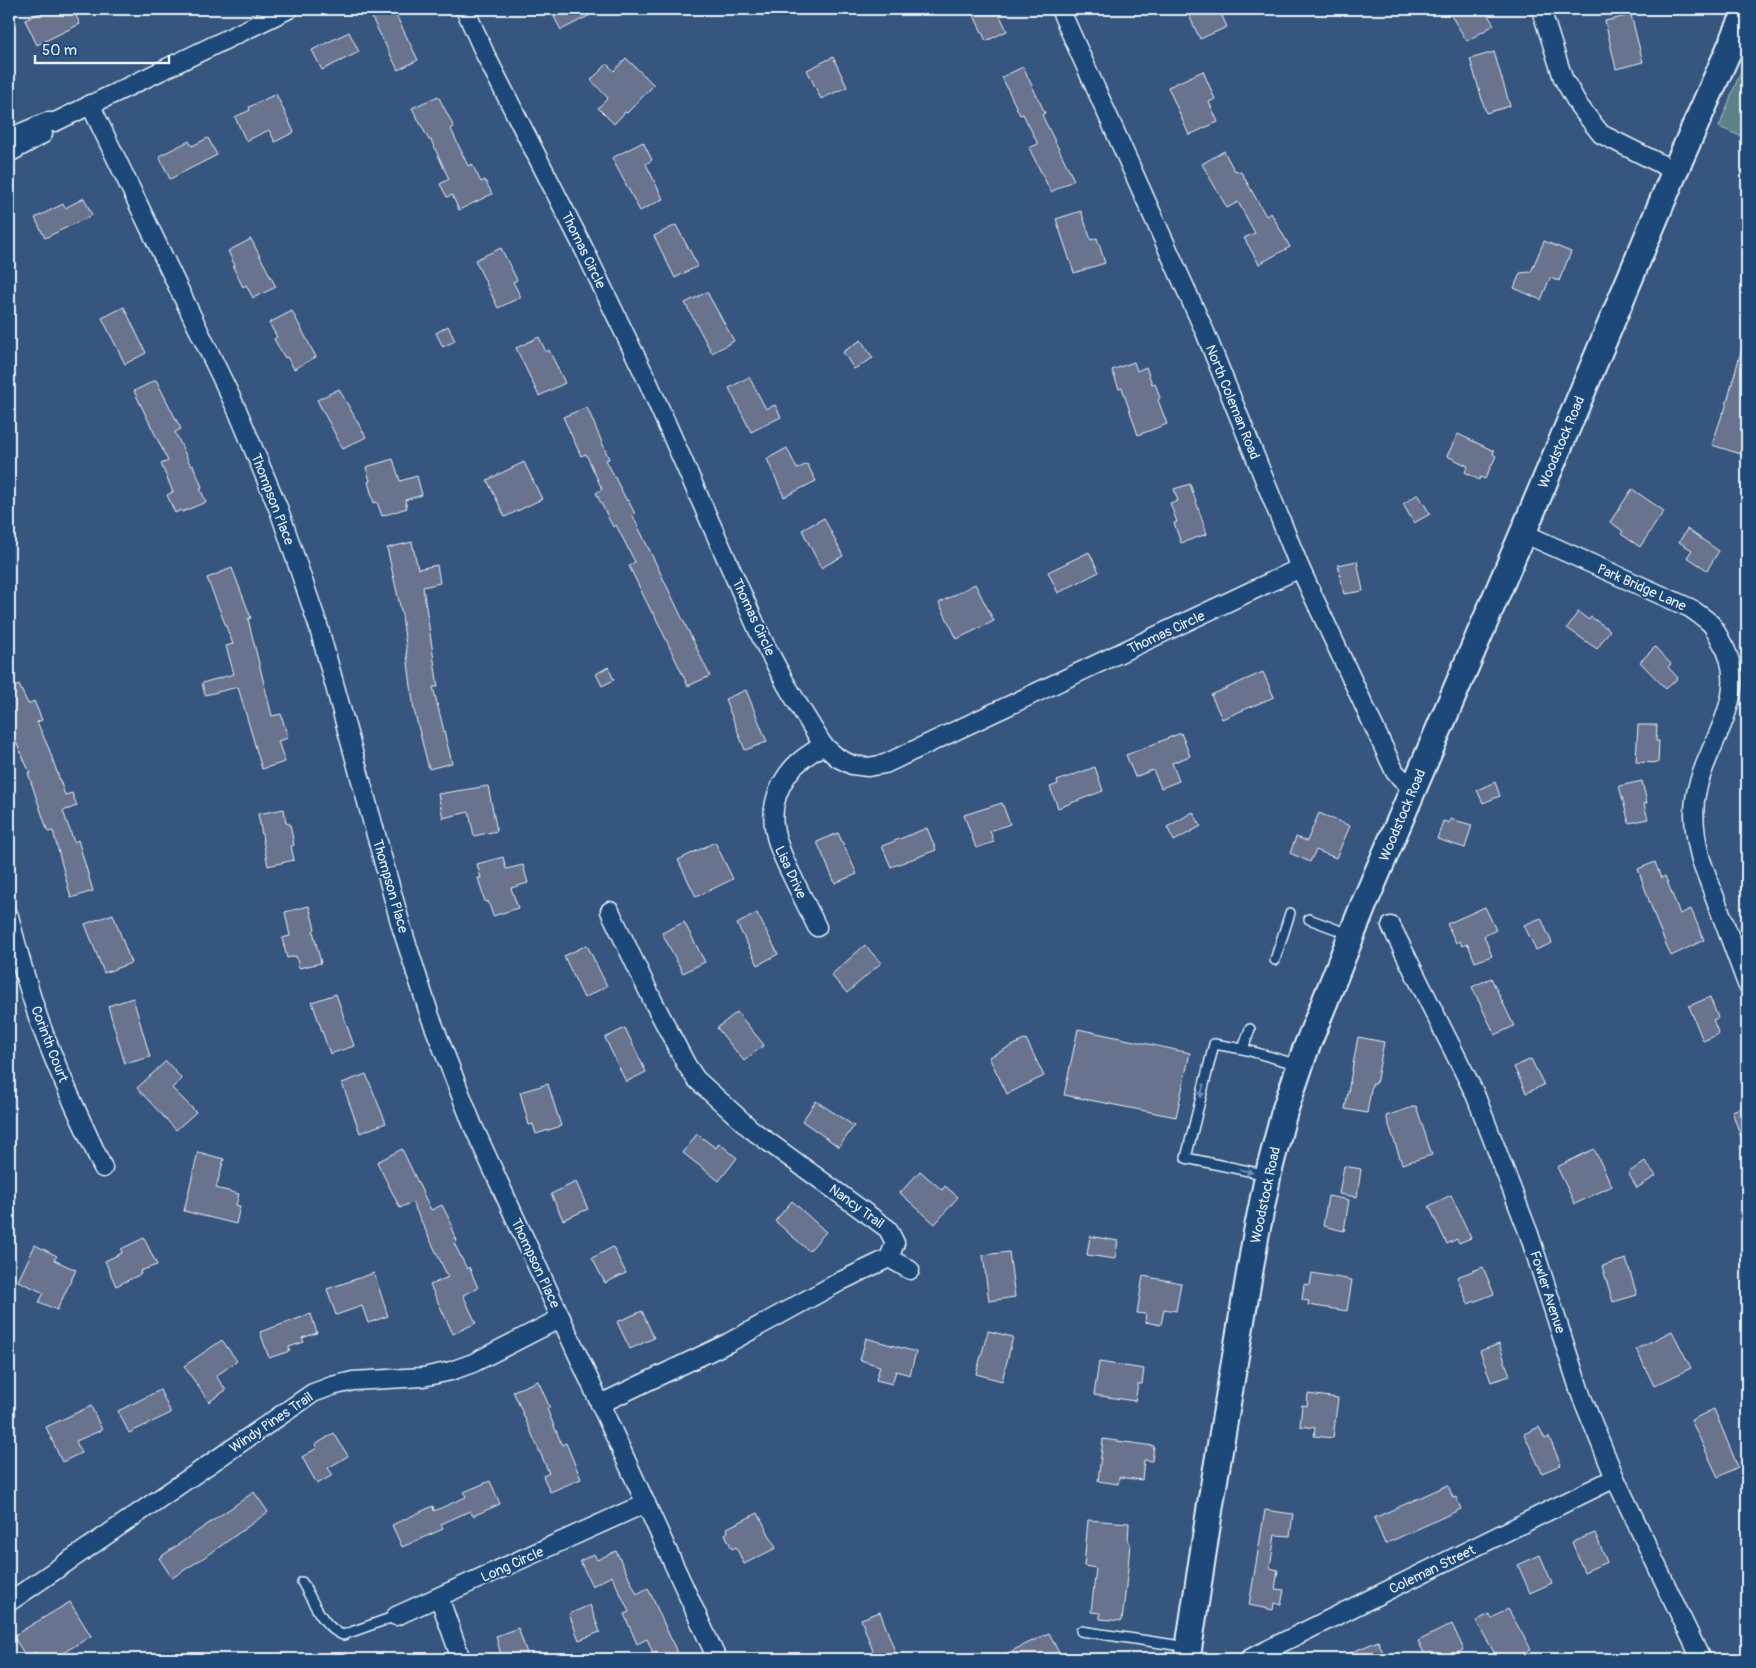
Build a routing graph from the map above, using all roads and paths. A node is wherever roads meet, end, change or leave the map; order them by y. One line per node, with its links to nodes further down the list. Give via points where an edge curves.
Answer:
1 (289, 9): 6 (street)
2 (465, 9): 13 (street, Thomas Circle, via 648,382 762,639)
3 (1060, 9): 12 (street, North Coleman Road, via 1205,332)
4 (1541, 9): 10 (street, via 1563,78 1601,134)
5 (1747, 11): 10 (street, Woodstock Road)
6 (90, 104): 7 (street); 31 (street, Thompson Place, via 238,412 279,510 318,625 402,928 430,1016 473,1126)
7 (55, 122): 8 (street, via 47,122); 9 (street, via 50,129)
8 (9, 138)
9 (9, 154)
10 (1675, 171): 11 (street, Woodstock Road)
11 (1523, 533): 14 (street, Woodstock Road); 23 (street, Park Bridge Lane, via 1690,608 1712,625 1728,651 1733,674 1732,695 1697,788 1693,815 1701,860)
12 (1300, 568): 13 (street, Thomas Circle, via 885,764 852,765); 14 (street, North Coleman Road, via 1395,772)
13 (823, 745): 20 (street, Lisa Drive, via 788,773 778,792 773,816 779,850)
14 (1413, 790): 21 (street, Woodstock Road)
15 (610, 911): 29 (street, Nancy Trail, via 654,1003 696,1079 752,1130 888,1228 895,1243)
16 (1290, 913): 22 (lane)
17 (9, 916): 27 (street, Corinth Court, via 41,1024)
18 (1309, 919): 21 (lane)
19 (1391, 926): 33 (street, Fowler Avenue, via 1475,1094 1529,1234 1581,1395)
20 (817, 927)
21 (1352, 935): 26 (street, Woodstock Road)
22 (1275, 960)
23 (1747, 984)
24 (1250, 1029): 25 (lane)
25 (1243, 1049): 26 (lane); 28 (lane, one-way to 28, via 1214,1044 1186,1158)
26 (1301, 1065): 28 (street, Woodstock Road)
27 (103, 1168)
28 (1268, 1175): 40 (street, Woodstock Road, via 1212,1491)
29 (889, 1258): 30 (street); 32 (street, via 728,1343)
30 (910, 1270)
31 (561, 1318): 32 (street, Thompson Place); 37 (street, Windy Pines Trail, via 451,1371 423,1377 353,1381 313,1393)
32 (600, 1404): 34 (street, Thompson Place)
33 (1615, 1478): 43 (street, Coleman Street); 44 (street, Fowler Avenue)
34 (646, 1503): 36 (street, Long Circle); 42 (street, Thompson Place)
35 (302, 1582): 38 (lane, via 334,1632 342,1635)
36 (439, 1597): 38 (street, Long Circle); 41 (street)
37 (9, 1602)
38 (396, 1616)
39 (1080, 1631): 40 (lane)
40 (1188, 1653)
41 (462, 1659)
42 (717, 1659)
43 (1249, 1659)
44 (1701, 1659)

